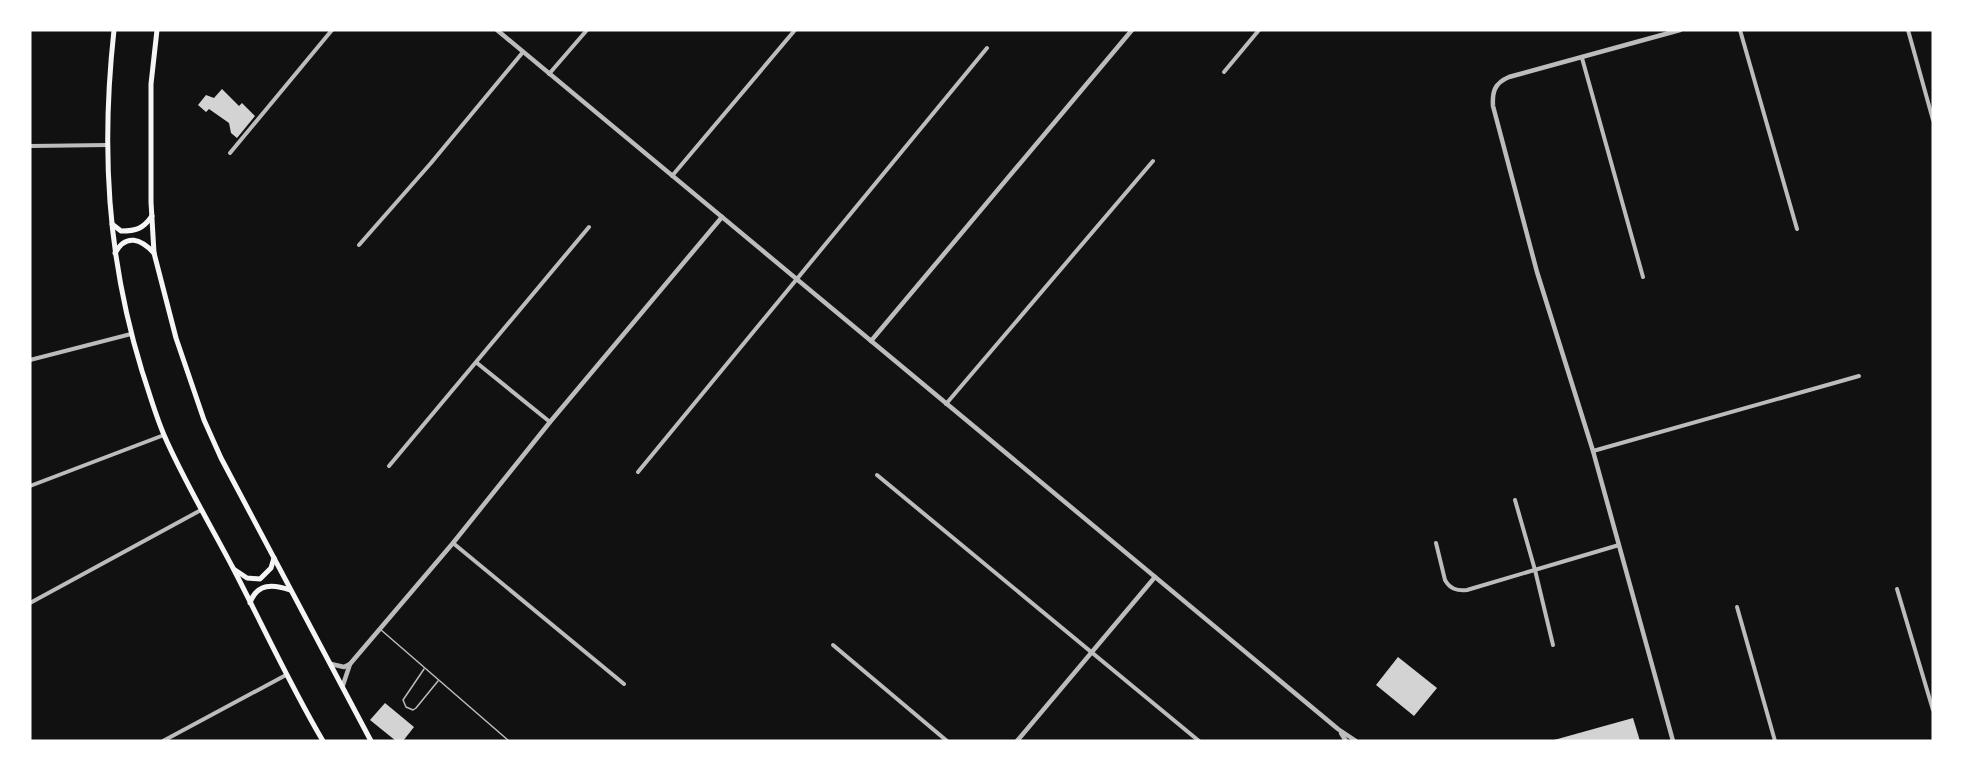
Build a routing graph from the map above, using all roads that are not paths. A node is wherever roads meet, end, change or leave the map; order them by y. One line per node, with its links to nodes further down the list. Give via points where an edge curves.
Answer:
1 (114, 30): 20 (main road)
2 (157, 30): 25 (main road, via 151,84)
3 (332, 30): 22 (street)
4 (496, 30): 15 (street)
5 (587, 30): 18 (street)
6 (795, 30): 24 (street)
7 (1132, 30): 36 (street)
8 (1259, 30): 17 (street)
9 (1653, 30): 13 (street)
10 (1680, 30): 13 (street)
11 (1740, 30): 29 (street)
12 (1908, 30): 19 (street)
13 (1660, 36): 16 (street)
14 (987, 48): 34 (street)
15 (523, 52): 18 (street); 30 (street)
16 (1582, 58): 33 (street); 43 (street, via 1509,77 1495,87 1492,95 1535,264)
17 (1224, 72)
18 (549, 74): 24 (street)
19 (1933, 120)
20 (107, 145): 21 (street); 27 (main road)
21 (30, 146)
22 (230, 153)
23 (1153, 162): 40 (street)
24 (672, 176): 26 (street)
25 (152, 216): 27 (main road, via 136,230 121,231); 31 (main road)
26 (722, 218): 34 (street); 41 (street)
27 (111, 222): 32 (main road)
28 (590, 227): 38 (street)
29 (1797, 229)
30 (359, 245)
31 (154, 253): 32 (main road, via 137,240 123,244); 53 (main road, via 176,338 204,420)
32 (114, 254): 35 (main road)
33 (1643, 277)
34 (796, 279): 36 (street); 45 (street)
35 (131, 334): 37 (street); 42 (main road)
36 (871, 341): 40 (street)
37 (30, 360)
38 (477, 363): 41 (street); 44 (street)
39 (1859, 376): 43 (street)
40 (946, 404): 56 (street)
41 (550, 422): 50 (street)
42 (164, 435): 47 (street); 49 (main road)
43 (1593, 451): 52 (street)
44 (389, 466)
45 (638, 472)
46 (878, 475): 65 (street)
47 (30, 486)
48 (1515, 500): 55 (street)
49 (201, 510): 54 (main road); 59 (street)
50 (453, 543): 62 (street); 71 (street)
51 (1436, 543): 55 (street, via 1445,580 1458,591)
52 (1619, 545): 55 (street); 84 (street)
53 (274, 558): 54 (main road, via 271,568 260,579 247,578); 58 (main road)
54 (233, 569): 60 (main road)
55 (1535, 570): 64 (street)
56 (1155, 577): 65 (street); 74 (street)
57 (1897, 589): 73 (street)
58 (290, 590): 60 (main road, via 266,586 256,591); 66 (main road)
59 (30, 603)
60 (250, 603): 69 (main road)
61 (1737, 607): 85 (street)
62 (379, 629): 67 (street); 68 (lane)
63 (833, 645): 79 (street)
64 (1553, 645)
65 (1092, 652): 80 (street); 81 (street)
66 (332, 664): 67 (street); 72 (main road)
67 (351, 664): 72 (street)
68 (424, 668): 70 (lane); 70 (lane, via 406,693 406,707 416,708)
69 (286, 675): 75 (street); 76 (main road)
70 (439, 681): 78 (lane)
71 (624, 684)
72 (343, 685): 77 (main road)
73 (1933, 710)
74 (1338, 729): 82 (street); 83 (street)
75 (163, 741)
76 (323, 741)
77 (371, 741)
78 (509, 741)
79 (947, 741)
80 (1017, 741)
81 (1199, 741)
82 (1346, 741)
83 (1356, 741)
84 (1673, 741)
85 (1775, 741)

